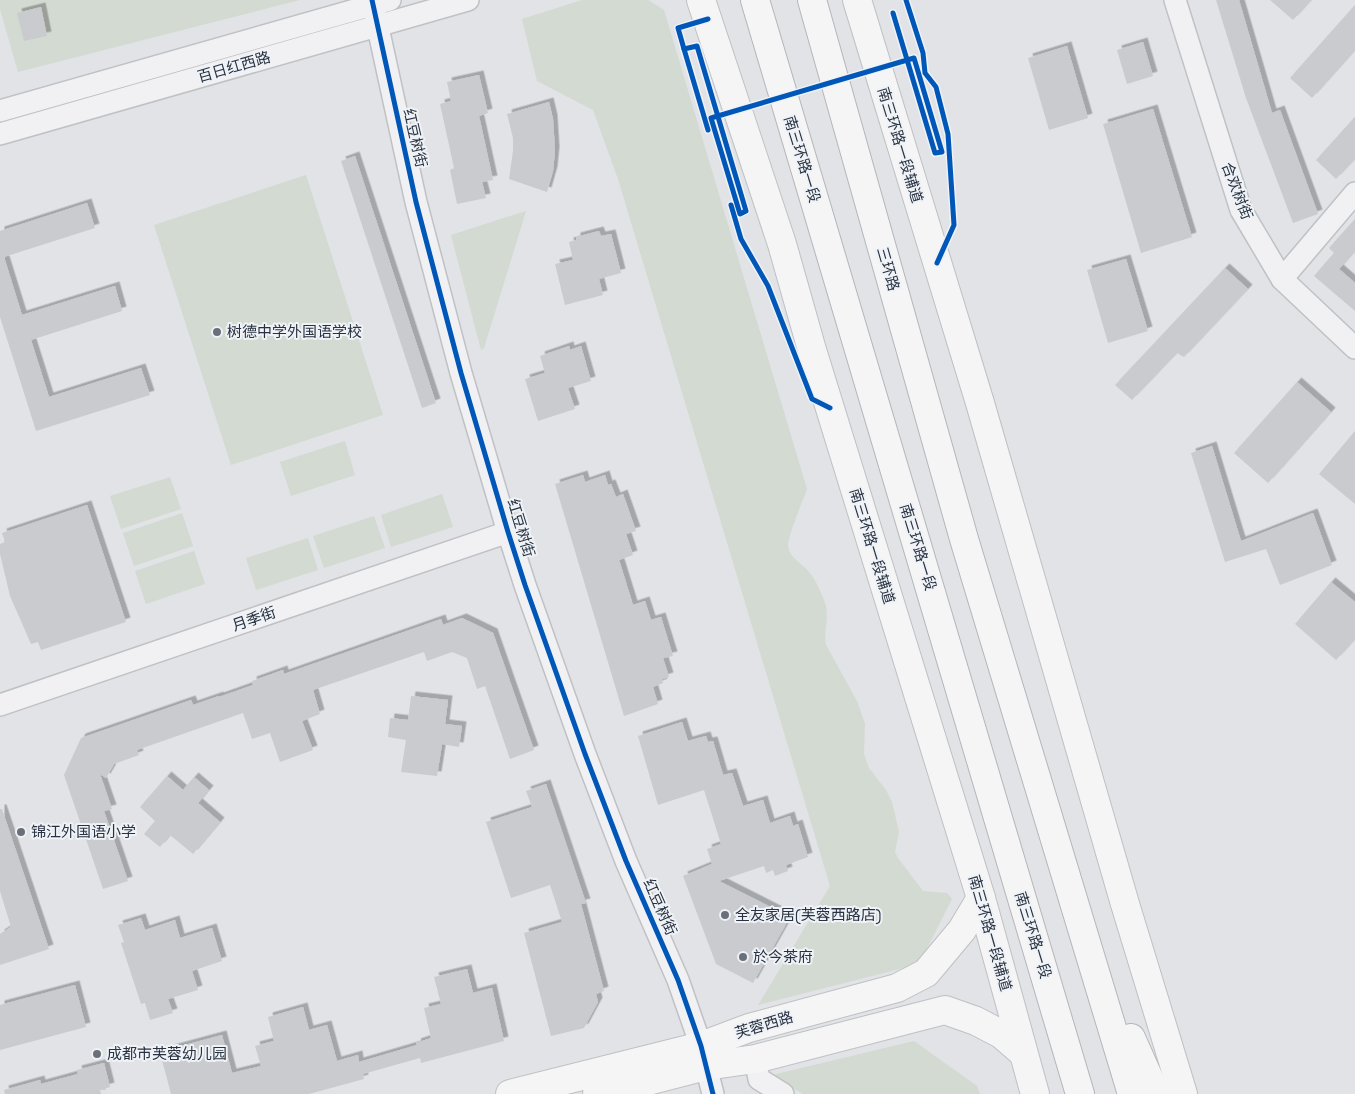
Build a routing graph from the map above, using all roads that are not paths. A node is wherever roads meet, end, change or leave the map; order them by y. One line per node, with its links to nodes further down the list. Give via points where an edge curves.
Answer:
1 (468, 0): 8 (street, 百日红西路)
2 (701, 0): 17 (main road, 南三环路一段辅道, via 782,244)
3 (755, 0): 16 (main road, 南三环路一段)
4 (812, 0): 18 (main road, 三环路, via 964,539)
5 (857, 0): 33 (main road, 南三环路一段辅道, via 980,403)
6 (1175, 0): 12 (street, 合欢树街, via 1241,210)
7 (379, 2): 8 (street, 红豆树街); 9 (street, 百日红西路)
8 (378, 26): 10 (street, 百日红西路); 14 (street, 红豆树街, via 416,202)
9 (0, 111)
10 (0, 134)
11 (1355, 193): 12 (street)
12 (1282, 279): 13 (street, 合欢树街)
13 (1355, 348)
14 (508, 532): 15 (street, 月季街); 21 (street, 红豆树街, via 592,772 626,861 678,980)
15 (0, 705)
16 (1021, 893): 28 (main road); 29 (main road, 南三环路一段)
17 (981, 898): 20 (main road, 南三环路一段辅道); 21 (main road, 芙蓉西路, via 962,930 926,973 897,988 749,1028)
18 (1075, 904): 19 (main road); 30 (main road)
19 (1112, 993): 31 (main road); 32 (main road)
20 (1023, 1053): 22 (main road, 芙蓉西路, via 1001,1034 944,1010); 27 (main road, 南三环路一段辅道)
21 (704, 1056): 22 (main road, 芙蓉西路); 23 (main road, 芙蓉西路); 24 (main road, 芙蓉西路); 25 (street, 红豆树街)
22 (755, 1059): 26 (street, via 759,1079)
23 (510, 1094)
24 (597, 1094)
25 (713, 1094)
26 (783, 1094)
27 (1035, 1094)
28 (1060, 1094)
29 (1080, 1094)
30 (1132, 1094)
31 (1156, 1094)
32 (1174, 1094)
33 (1183, 1094)

